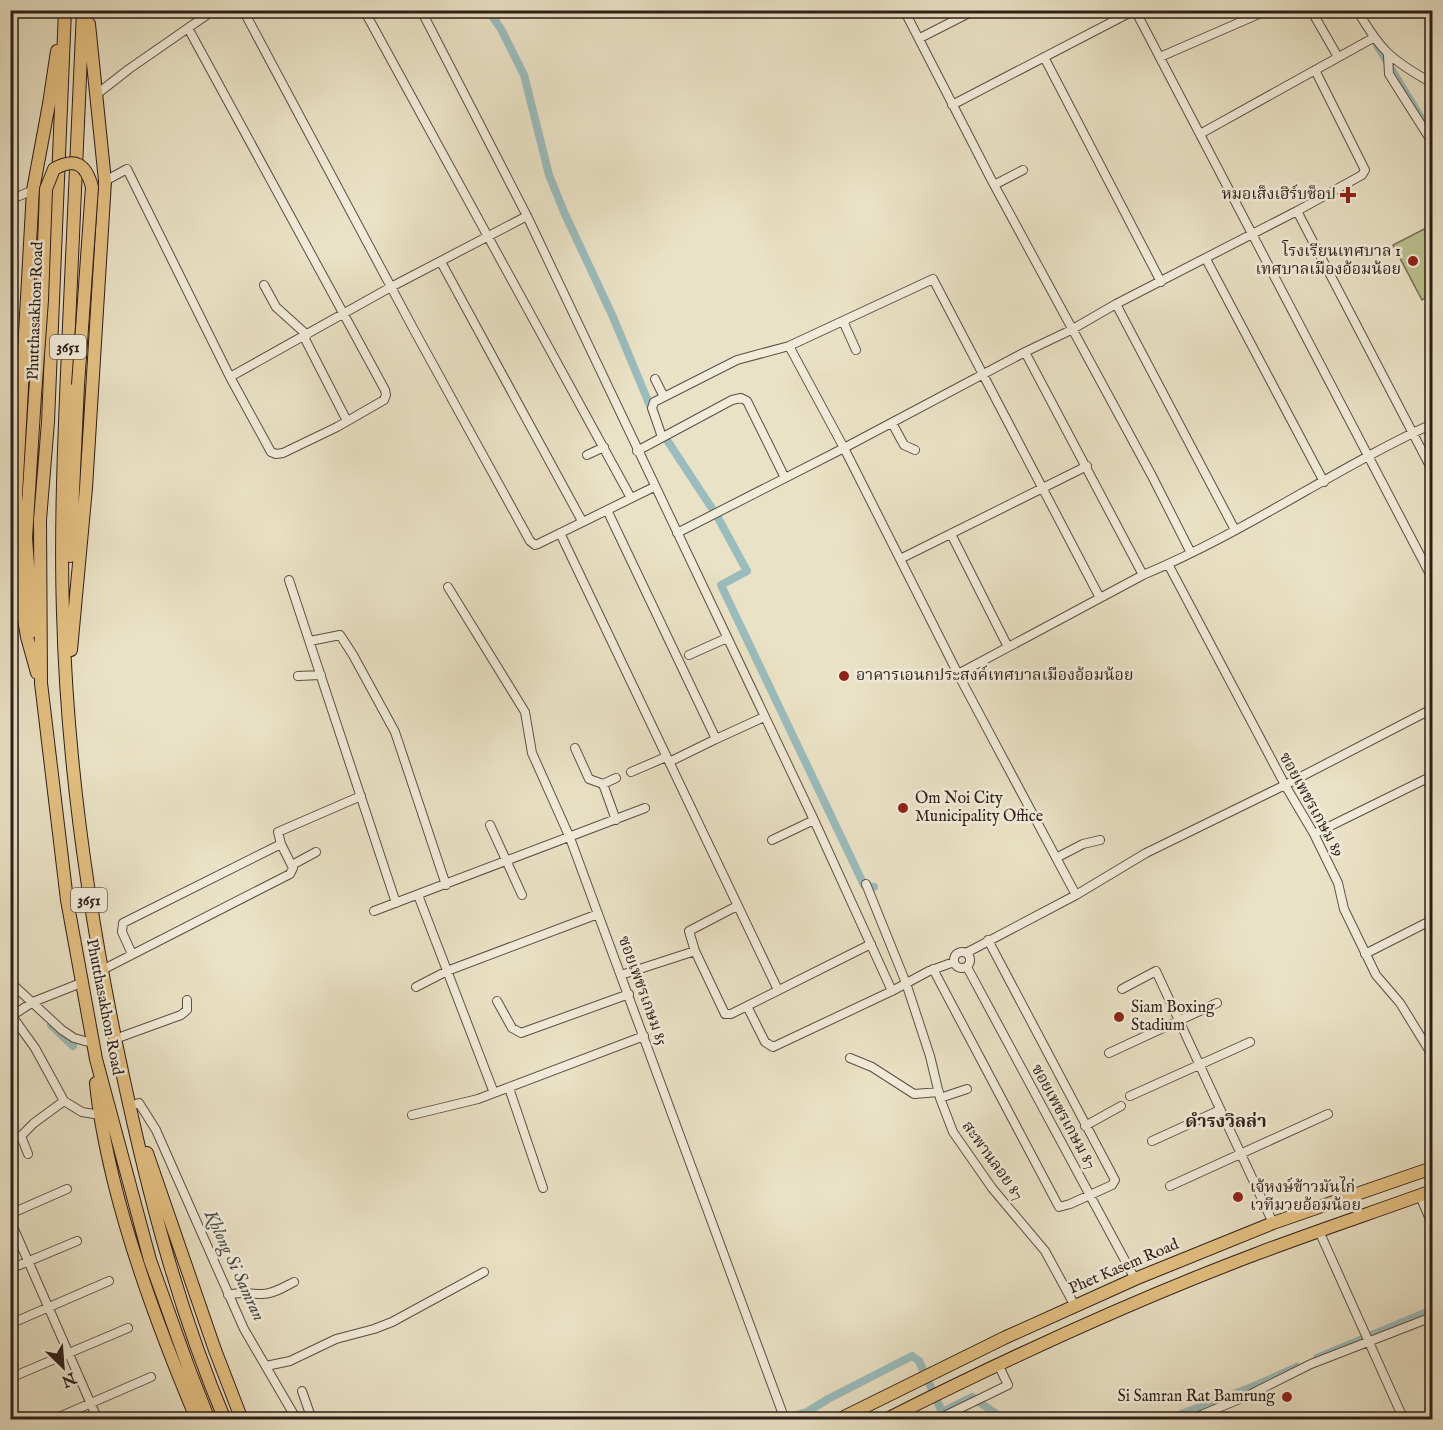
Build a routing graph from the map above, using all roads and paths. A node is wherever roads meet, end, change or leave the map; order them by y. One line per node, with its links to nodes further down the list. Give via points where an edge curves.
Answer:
1 (64, 10): 29 (main road); 91 (main road, Phutthasakhon Road / 3651, via 48,422 40,520)
2 (85, 10): 22 (main road); 92 (main road, Phutthasakhon Road / 3651, via 63,486)
3 (214, 10): 13 (street)
4 (243, 10): 39 (street)
5 (364, 10): 34 (street)
6 (421, 10): 32 (street)
7 (904, 10): 14 (street)
8 (975, 10): 14 (street)
9 (1135, 10): 17 (street); 18 (street)
10 (1268, 10): 18 (street)
11 (1311, 10): 19 (street)
12 (1357, 10): 15 (street)
13 (188, 28): 22 (street); 41 (street)
14 (920, 38): 23 (street)
15 (1373, 38): 16 (street); 19 (street)
16 (1388, 56): 21 (street); 25 (street, via 1389,74)
17 (1044, 57): 23 (street); 37 (street)
18 (1160, 57): 24 (street)
19 (1338, 57): 20 (street)
20 (1316, 70): 24 (street); 31 (street, via 1365,170)
21 (1432, 83)
22 (97, 94): 27 (main road)
23 (952, 105): 28 (street)
24 (1200, 134): 33 (street)
25 (1432, 142)
26 (1023, 170): 28 (street)
27 (105, 181): 49 (street, via 127,169); 92 (main road, via 86,488)
28 (993, 185): 43 (street)
29 (33, 190): 30 (street); 91 (main road, via 16,533 22,618)
30 (10, 200)
31 (1297, 211): 33 (street); 55 (street)
32 (526, 216): 34 (street); 59 (street)
33 (1252, 234): 35 (street); 62 (street)
34 (489, 236): 36 (street); 57 (street)
35 (1206, 259): 37 (street); 66 (street)
36 (441, 262): 39 (street); 71 (street)
37 (1161, 282): 40 (street)
38 (264, 285): 44 (street, via 276,307)
39 (391, 287): 41 (street); 73 (street, via 530,542 537,544)
40 (1116, 304): 43 (street); 72 (street)
41 (345, 314): 44 (street); 52 (street, via 386,395 384,400)
42 (843, 321): 45 (street); 46 (street); 48 (street, via 933,279)
43 (1071, 330): 47 (street); 76 (street)
44 (305, 336): 49 (street); 52 (street)
45 (789, 346): 51 (street, via 737,360); 58 (street)
46 (856, 350)
47 (1024, 352): 48 (street); 63 (street)
48 (981, 375): 53 (street); 68 (street)
49 (230, 377): 52 (street, via 271,452 276,454)
50 (655, 379): 51 (street)
51 (664, 397): 56 (street, via 654,402 652,408)
52 (347, 421)
53 (892, 423): 58 (street); 60 (street, via 904,445)
54 (1432, 424): 55 (street)
55 (1413, 433): 62 (street); 64 (street)
56 (662, 437): 59 (street); 65 (street, via 732,400 747,400)
57 (604, 447): 61 (street); 69 (street)
58 (844, 448): 65 (street); 77 (street)
59 (637, 450): 67 (street)
60 (915, 450)
61 (587, 455)
62 (1370, 456): 66 (street); 80 (street)
63 (1087, 466): 68 (street); 79 (street)
64 (1432, 470)
65 (785, 478): 74 (street)
66 (1324, 482): 72 (street)
67 (654, 487): 69 (street); 74 (street)
68 (1042, 489): 75 (street); 83 (street)
69 (631, 498): 70 (street)
70 (607, 510): 71 (street); 95 (street)
71 (582, 521): 73 (street)
72 (1235, 530): 76 (street)
73 (560, 533): 97 (street)
74 (677, 533): 84 (street)
75 (951, 534): 77 (street); 86 (street)
76 (1191, 553): 78 (street)
77 (900, 559): 88 (street)
78 (1168, 564): 79 (street); 102 (street, ซอยเพชรเกษม 89)
79 (1143, 575): 83 (street)
80 (1432, 578)
81 (289, 580): 85 (street)
82 (448, 587): 109 (street, ซอยเพชรเกษม 85, via 525,712 532,753)
83 (1100, 598): 86 (street)
84 (727, 638): 87 (street); 94 (street)
85 (310, 641): 89 (street); 118 (street, via 340,635 353,655 395,732)
86 (1008, 647): 88 (street)
87 (689, 656)
88 (958, 674): 114 (street)
89 (321, 675): 90 (street); 103 (street)
90 (298, 676)
91 (41, 683): 92 (main road, bridge, via 26,538 46,189 54,169 70,163 85,170 92,187 78,385); 140 (main road, Phutthasakhon Road / 3651, via 58,841)
92 (67, 684): 136 (main road, Phutthasakhon Road / 3651, via 76,807)
93 (1432, 709): 102 (street)
94 (764, 717): 95 (street); 106 (street)
95 (716, 739): 97 (street)
96 (575, 748): 101 (street, via 589,779)
97 (668, 760): 98 (street); 123 (street)
98 (631, 772)
99 (1432, 776): 108 (street)
100 (616, 778): 101 (street)
101 (603, 784): 105 (street)
102 (1285, 785): 108 (street, ซอยเพชรเกษม 89); 121 (street, via 1146,853)
103 (361, 796): 112 (street, via 280,830); 122 (street)
104 (645, 808): 105 (street)
105 (616, 820): 109 (street)
106 (814, 820): 110 (street); 128 (street)
107 (490, 825): 115 (street)
108 (1314, 834): 132 (street, ซอยเพชรเกษม 89)
109 (570, 838): 115 (street); 125 (street, ซอยเพชรเกษม 85)
110 (772, 840)
111 (1100, 840): 114 (street)
112 (281, 844): 116 (street); 131 (street, via 123,923 122,932)
113 (316, 852): 116 (street)
114 (1056, 858): 121 (street)
115 (506, 862): 118 (street); 120 (street)
116 (292, 865): 131 (street, via 290,874)
117 (866, 884): 141 (street, สะพานลอย 87)
118 (446, 885): 119 (street)
119 (418, 896): 122 (street); 137 (street)
120 (522, 896)
121 (1076, 896): 127 (street)
122 (396, 903): 124 (street)
123 (736, 906): 129 (street, via 691,929 689,934); 144 (street)
124 (374, 911)
125 (598, 914): 137 (street); 138 (street, ซอยเพชรเกษม 85)
126 (1432, 920): 132 (street)
127 (988, 940): 130 (street); 175 (street)
128 (871, 944): 144 (street); 145 (street)
129 (696, 951): 138 (street); 151 (street, via 725,1014)
130 (966, 953): 133 (street, via 957,954); 134 (street, via 971,961)
131 (132, 954): 136 (street)
132 (1365, 954): 159 (street, ซอยเพชรเกษม 89)
133 (954, 962): 134 (street, via 959,968); 135 (street)
134 (967, 968): 184 (street, ซอยเพชรเกษม 87)
135 (933, 969): 141 (street); 184 (street, via 1059,1207)
136 (102, 970): 155 (main road, Phutthasakhon Road / 3651)
137 (447, 971): 142 (street); 165 (street)
138 (621, 975): 146 (street, ซอยเพชรเกษม 85)
139 (10, 982): 149 (street)
140 (81, 983): 149 (street); 156 (main road, Phutthasakhon Road / 3651)
141 (906, 983): 145 (street); 166 (street, สะพานลอย 87)
142 (416, 987)
143 (1122, 989): 153 (street, via 1156,971)
144 (778, 990): 151 (street)
145 (892, 991): 151 (street, via 773,1047 765,1042)
146 (628, 994): 148 (street, via 521,1033 512,1028); 154 (street, ซอยเพชรเกษม 85)
147 (187, 1000): 155 (street, via 187,1010 181,1015)
148 (497, 1000)
149 (32, 1002): 152 (street); 156 (street, via 74,1038)
150 (1217, 1003): 153 (street)
151 (747, 1006)
152 (14, 1015): 168 (street)
153 (1179, 1020): 158 (street); 162 (street)
154 (644, 1036): 163 (street); 225 (street, ซอยเพชรเกษม 85)
155 (115, 1039): 170 (main road, Phutthasakhon Road / 3651)
156 (92, 1042): 161 (main road, Phutthasakhon Road / 3651)
157 (1250, 1042): 162 (street)
158 (1109, 1053)
159 (1432, 1055)
160 (850, 1058): 166 (street, via 914,1094)
161 (96, 1059): 173 (main road); 220 (main road, Phutthasakhon Road / 3651, via 150,1260)
162 (1199, 1064): 167 (street); 171 (street)
163 (509, 1088): 165 (street); 181 (street)
164 (967, 1089): 166 (street)
165 (494, 1093): 174 (street)
166 (940, 1095): 203 (street, สะพานลอย 87, via 953,1132 997,1195 1045,1251)
167 (1130, 1096)
168 (64, 1101): 173 (street, via 82,1112); 177 (street, via 21,1136)
169 (1122, 1106): 175 (street)
170 (133, 1107): 201 (street, via 156,1130); 221 (main road, Phutthasakhon Road / 3651, via 152,1200 202,1365); 222 (main road)
171 (1220, 1110): 176 (street); 178 (street)
172 (1328, 1114): 178 (street)
173 (100, 1115): 219 (main road, via 124,1222 151,1304)
174 (412, 1115)
175 (1085, 1126): 184 (street, via 1115,1180)
176 (1152, 1141)
177 (28, 1154)
178 (1240, 1154): 180 (street); 188 (street)
179 (1432, 1168): 188 (main road, Phet Kasem Road)
180 (1170, 1186)
181 (543, 1188)
182 (67, 1190): 186 (street)
183 (1432, 1191): 185 (main road)
184 (1090, 1194): 197 (street, ซอยเพชรเกษม 87)
185 (1420, 1196): 189 (street); 190 (main road)
186 (10, 1214)
187 (10, 1220): 193 (street)
188 (1273, 1223): 192 (main road, Phet Kasem Road)
189 (1432, 1224)
190 (1319, 1231): 194 (main road); 209 (street)
191 (77, 1241): 193 (street)
192 (1218, 1245): 194 (main road); 197 (main road, Phet Kasem Road)
193 (28, 1262): 195 (street); 204 (street)
194 (1228, 1265): 202 (main road)
195 (10, 1269)
196 (484, 1272): 212 (street, via 392,1322 336,1339 290,1361)
197 (1134, 1279): 200 (main road, Phet Kasem Road); 202 (main road)
198 (109, 1281): 204 (street)
199 (294, 1282): 201 (street, via 262,1294 244,1291)
200 (1100, 1294): 203 (main road, Phet Kasem Road); 205 (main road)
201 (228, 1295): 212 (street)
202 (1145, 1299): 205 (main road)
203 (1075, 1306): 226 (main road, Phet Kasem Road)
204 (48, 1307): 207 (street); 210 (street)
205 (1109, 1314): 211 (main road)
206 (1432, 1317): 209 (street)
207 (10, 1324)
208 (128, 1328): 210 (street)
209 (1368, 1338): 229 (street); 230 (street)
210 (69, 1353): 214 (street); 216 (street)
211 (998, 1364): 227 (main road); 228 (street, via 1008,1385)
212 (266, 1366): 223 (street)
213 (151, 1377): 216 (street)
214 (10, 1378)
215 (302, 1391): 224 (street, via 310,1414)
216 (91, 1403): 217 (street); 218 (street)
217 (52, 1419)
218 (98, 1419)
219 (197, 1419)
220 (209, 1419)
221 (225, 1419)
222 (242, 1419)
223 (297, 1419)
224 (307, 1419)
225 (784, 1419)
226 (838, 1419)
227 (885, 1419)
228 (936, 1419)
229 (1189, 1419)
230 (1404, 1419)

